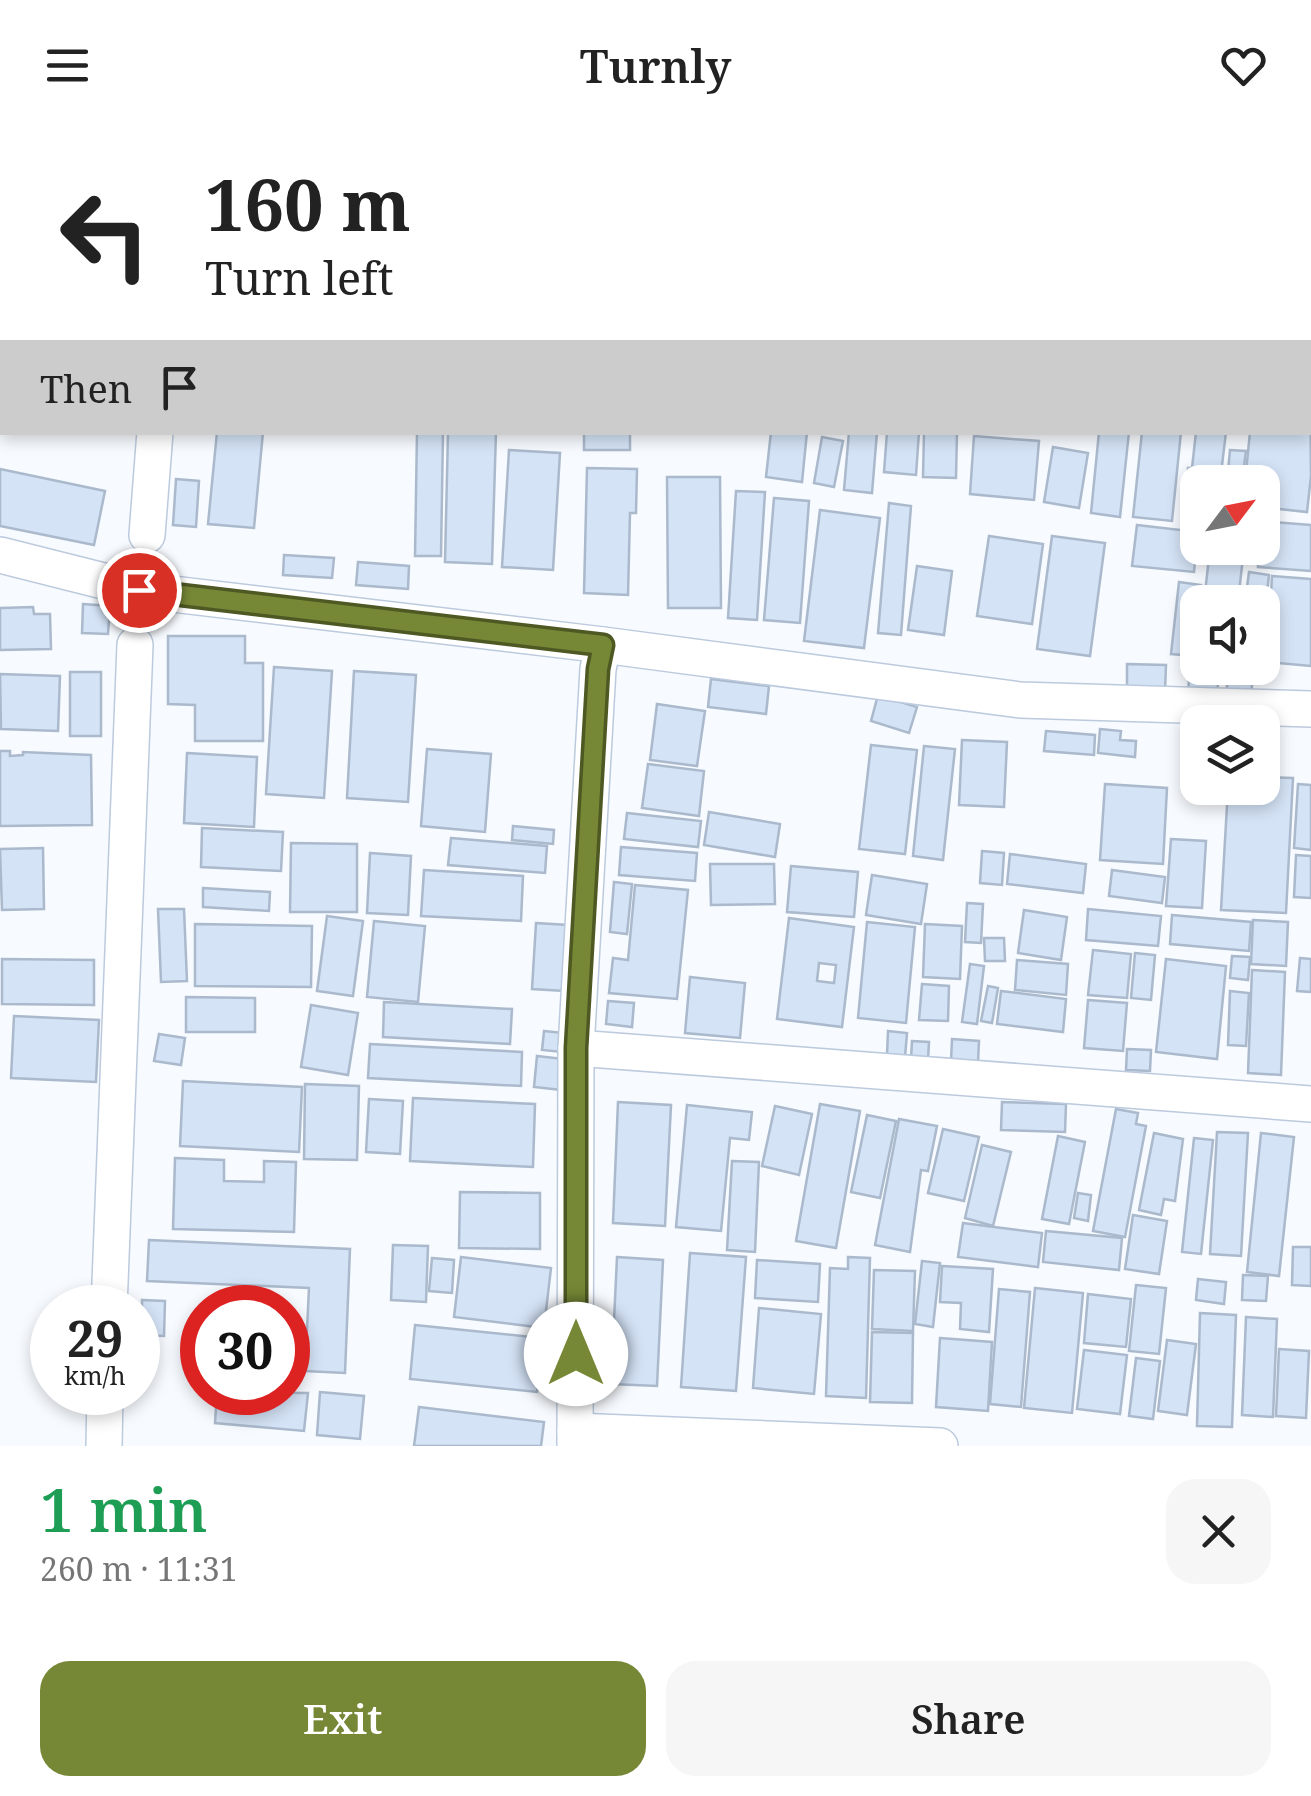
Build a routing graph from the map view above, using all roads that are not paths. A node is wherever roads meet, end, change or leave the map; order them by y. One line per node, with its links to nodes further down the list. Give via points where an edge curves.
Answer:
1 (155, 435): 2 (street)
2 (147, 534)
3 (0, 555): 5 (street, via 139,590)
4 (135, 645): 9 (street)
5 (603, 645): 6 (street, via 1020,700); 7 (street)
6 (1311, 709)
7 (576, 1048): 8 (street); 11 (street)
8 (1311, 1104)
9 (109, 1285)
10 (105, 1415): 12 (street)
11 (575, 1439): 13 (street)
12 (104, 1446)
13 (940, 1446)

